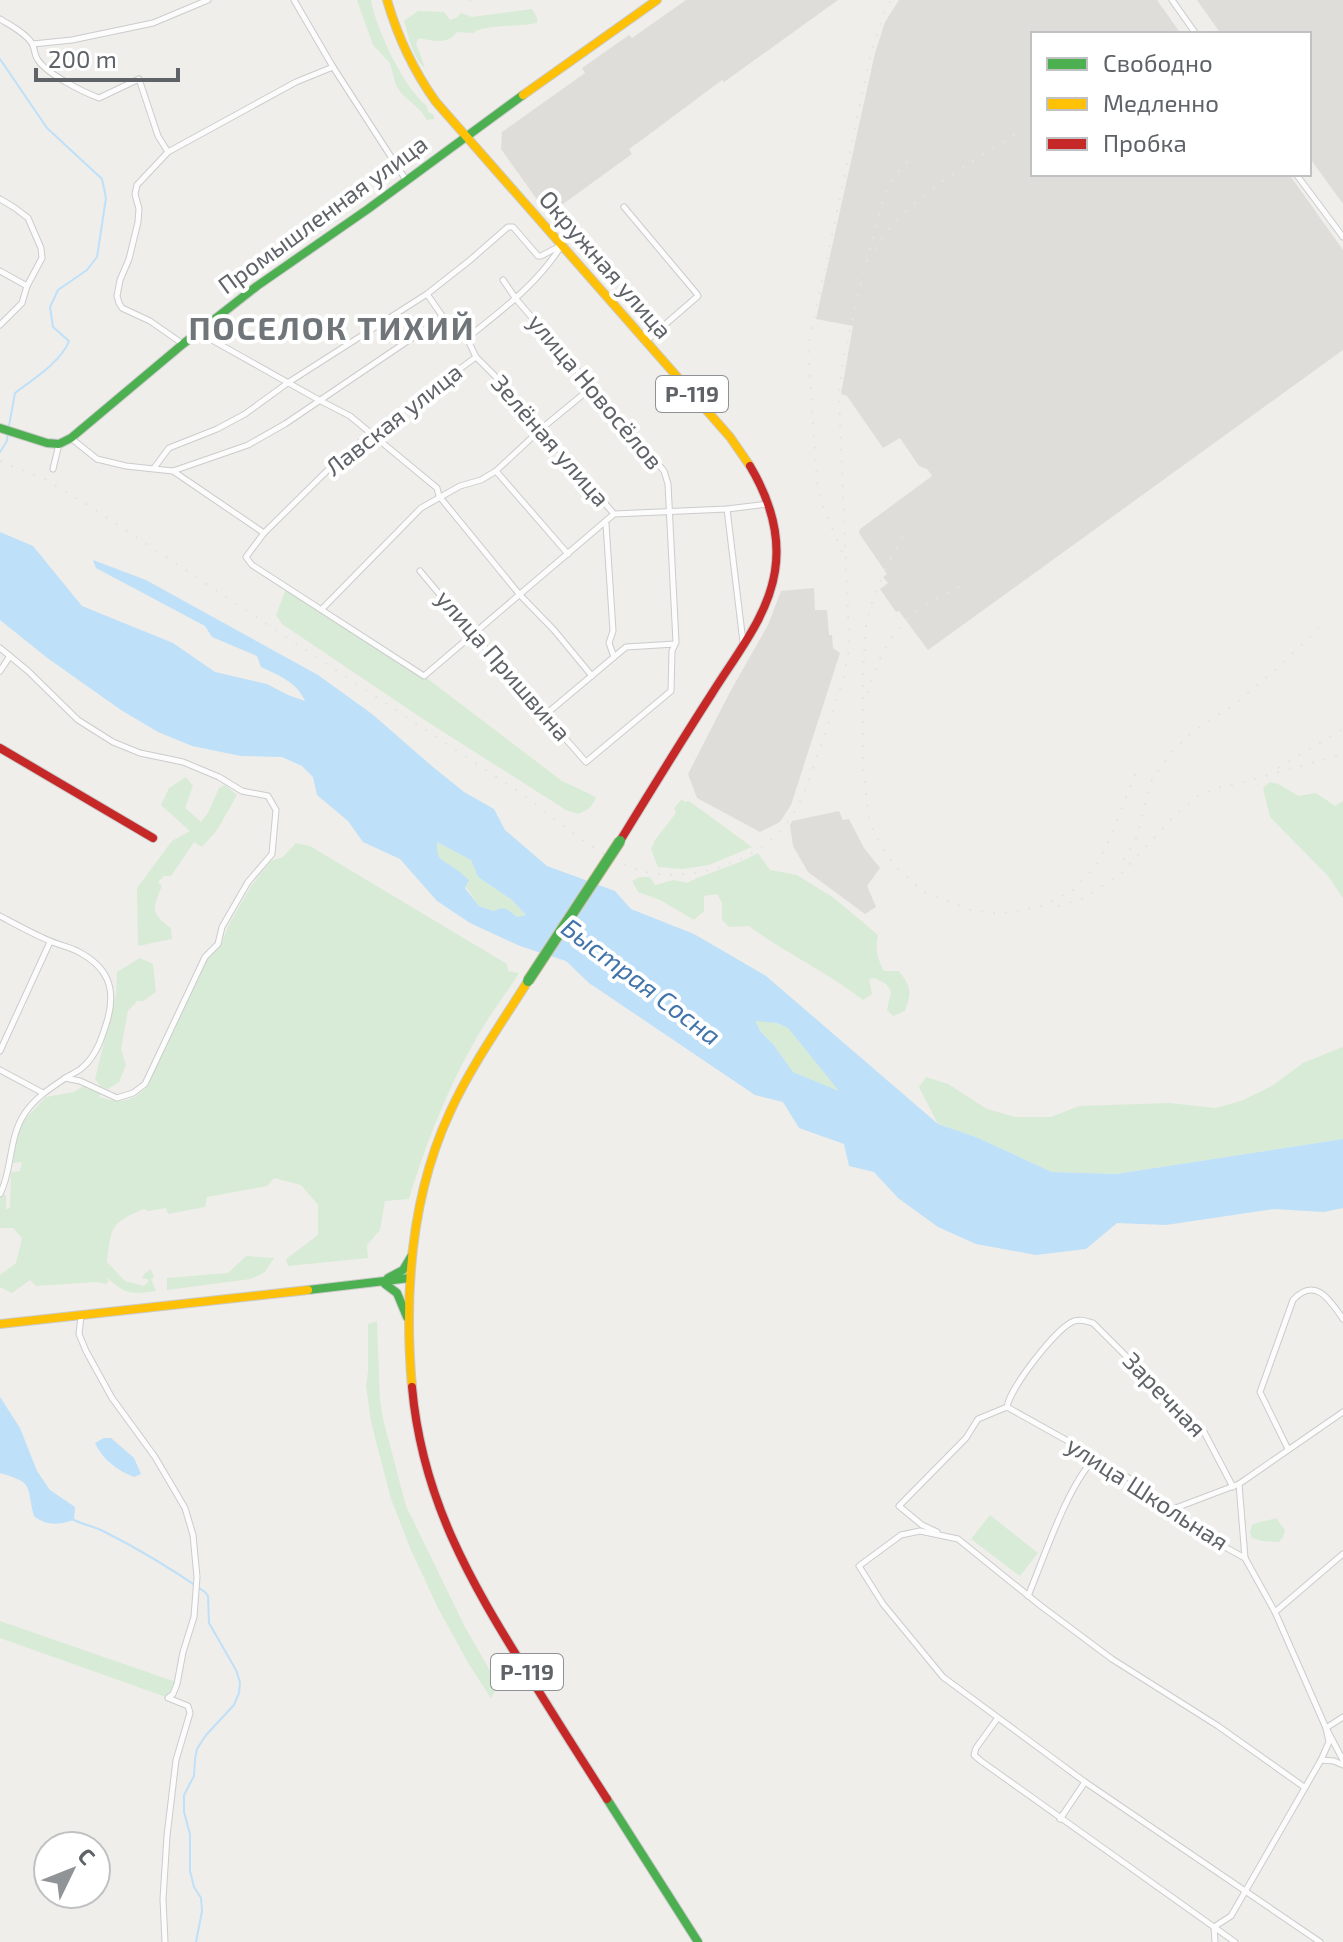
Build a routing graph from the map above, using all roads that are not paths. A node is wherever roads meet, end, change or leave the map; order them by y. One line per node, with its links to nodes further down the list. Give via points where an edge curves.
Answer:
1 (208, 0): 8 (street, via 153,23)
2 (294, 0): 9 (street)
3 (387, 0): 10 (main road, Окружная улица / Р-119, via 415,74)
4 (657, 0): 10 (main road, Промышленная улица)
5 (1172, 0): 7 (street)
6 (0, 19): 8 (street)
7 (1195, 32)
8 (33, 44): 11 (street, via 37,60 48,70 99,98 139,79)
9 (333, 67): 11 (street); 13 (street)
10 (465, 136): 13 (main road, Промышленная улица); 17 (main road, Окружная улица / Р-119)
11 (168, 152): 28 (street, via 137,185 138,222 117,296 122,308)
12 (1297, 176): 16 (street)
13 (406, 180): 25 (main road, Промышленная улица)
14 (0, 199): 20 (street, via 28,218 41,248 42,258)
15 (624, 207): 27 (street, via 698,296)
16 (1343, 237)
17 (561, 246): 21 (street, via 538,256 508,227); 22 (street); 27 (main road, Окружная улица / Р-119)
18 (0, 271): 20 (street)
19 (503, 280): 22 (street, улица Новосёлов)
20 (27, 286): 24 (street, via 22,303)
21 (427, 294): 23 (street, Зелёная улица); 30 (street)
22 (516, 299): 26 (street); 31 (street, улица Новосёлов)
23 (443, 317): 26 (street, Зелёная улица); 32 (street)
24 (0, 325)
25 (205, 327): 28 (main road, Промышленная улица); 30 (street, via 212,340)
26 (467, 338): 29 (street, Зелёная улица)
27 (645, 341): 43 (main road, Окружная улица / Р-119, via 746,458)
28 (183, 344): 36 (main road, Промышленная улица)
29 (476, 357): 34 (street, Зелёная улица); 35 (street, Лавская улица)
30 (289, 382): 32 (street); 38 (street, via 245,414 169,448)
31 (592, 387): 34 (street); 45 (street, улица Новосёлов, via 664,471)
32 (319, 400): 35 (street); 40 (street, via 248,445)
33 (0, 428): 37 (main road)
34 (541, 429): 41 (street); 46 (street, Зелёная улица)
35 (372, 433): 42 (street, via 437,488); 48 (street, Лавская улица)
36 (71, 438): 37 (main road, Промышленная улица); 38 (street, via 97,459)
37 (59, 444): 39 (street)
38 (154, 468): 40 (street)
39 (53, 469)
40 (173, 471): 48 (street)
41 (496, 471): 42 (street); 49 (street)
42 (439, 496): 51 (street); 52 (street)
43 (769, 504): 44 (street); 54 (main road, Окружная улица / Р-119, via 776,570 767,602)
44 (727, 509): 45 (street); 54 (street)
45 (668, 511): 46 (street); 55 (street, улица Новосёлов)
46 (614, 514): 47 (street)
47 (606, 523): 49 (street); 58 (street, via 613,631 609,643)
48 (264, 533): 52 (street, Лавская улица, via 246,557 252,565)
49 (568, 554): 51 (street)
50 (420, 571): 53 (street, улица Пришвина)
51 (520, 595): 53 (street); 60 (street)
52 (322, 609): 53 (street, via 424,676)
53 (473, 634): 61 (street, улица Пришвина)
54 (744, 643): 72 (main road, Окружная улица / Р-119, bridge, via 459,1092 428,1169)
55 (675, 644): 58 (street, via 626,647); 63 (street, улица Новосёлов, via 671,691)
56 (0, 648): 57 (street)
57 (10, 656): 59 (street); 69 (street, via 78,720 113,742 183,762 242,791 268,796 276,810 272,854 248,882 218,944 205,957 145,1084 117,1098)
58 (614, 657): 60 (street)
59 (0, 671)
60 (592, 676): 61 (street)
61 (545, 715): 63 (street, улица Пришвина)
62 (0, 748): 64 (main road)
63 (586, 762)
64 (153, 838)
65 (0, 916): 66 (street)
66 (50, 942): 67 (street); 69 (street, via 79,952 100,967 111,984 103,1037 83,1067)
67 (0, 1051)
68 (0, 1070): 70 (street)
69 (65, 1078): 70 (street)
70 (43, 1093): 71 (street, via 15,1133)
71 (0, 1194)
72 (412, 1254): 73 (main road, Р-119); 74 (main road, via 403,1270)
73 (410, 1278): 74 (main road); 77 (main road, Р-119)
74 (381, 1282): 75 (main road); 77 (main road, via 398,1292)
75 (81, 1316): 78 (main road); 100 (street, via 79,1334 86,1351 185,1508 193,1535 194,1617 177,1684 168,1698 188,1706 190,1713 176,1760 167,1836)
76 (1343, 1319): 81 (street, via 1323,1293 1300,1292 1293,1300 1260,1392)
77 (410, 1323): 101 (main road, Р-119, via 420,1449 455,1548 517,1657)
78 (0, 1324)
79 (1007, 1407): 82 (street, улица Школьная); 83 (street, Заречная, via 1017,1382 1070,1323 1093,1323 1203,1430); 85 (street, via 978,1419 899,1506 922,1525)
80 (1343, 1412): 81 (street)
81 (1288, 1449): 83 (street)
82 (1095, 1458): 84 (street, улица Школьная); 88 (street, via 1071,1495)
83 (1236, 1485): 84 (street); 87 (street)
84 (1173, 1509): 87 (street, улица Школьная)
85 (950, 1537): 88 (street); 91 (street, via 920,1531 901,1535 859,1566 943,1677)
86 (1343, 1554): 89 (street)
87 (1245, 1558): 89 (street)
88 (1028, 1596): 96 (street, via 1112,1659)
89 (1275, 1612): 92 (street)
90 (1343, 1717): 92 (street)
91 (997, 1719): 95 (street); 97 (street, via 974,1755)
92 (1326, 1728): 93 (street, via 1329,1742); 94 (street)
93 (1321, 1760): 94 (street); 96 (street)
94 (1343, 1762)
95 (1085, 1782): 97 (street); 98 (street)
96 (1304, 1787): 98 (street)
97 (1060, 1819): 99 (street)
98 (1246, 1892): 99 (street, via 1231,1916); 104 (street)
99 (1214, 1927): 102 (street); 103 (street)
100 (165, 1942)
101 (698, 1942)
102 (1215, 1942)
103 (1235, 1942)
104 (1320, 1942)

